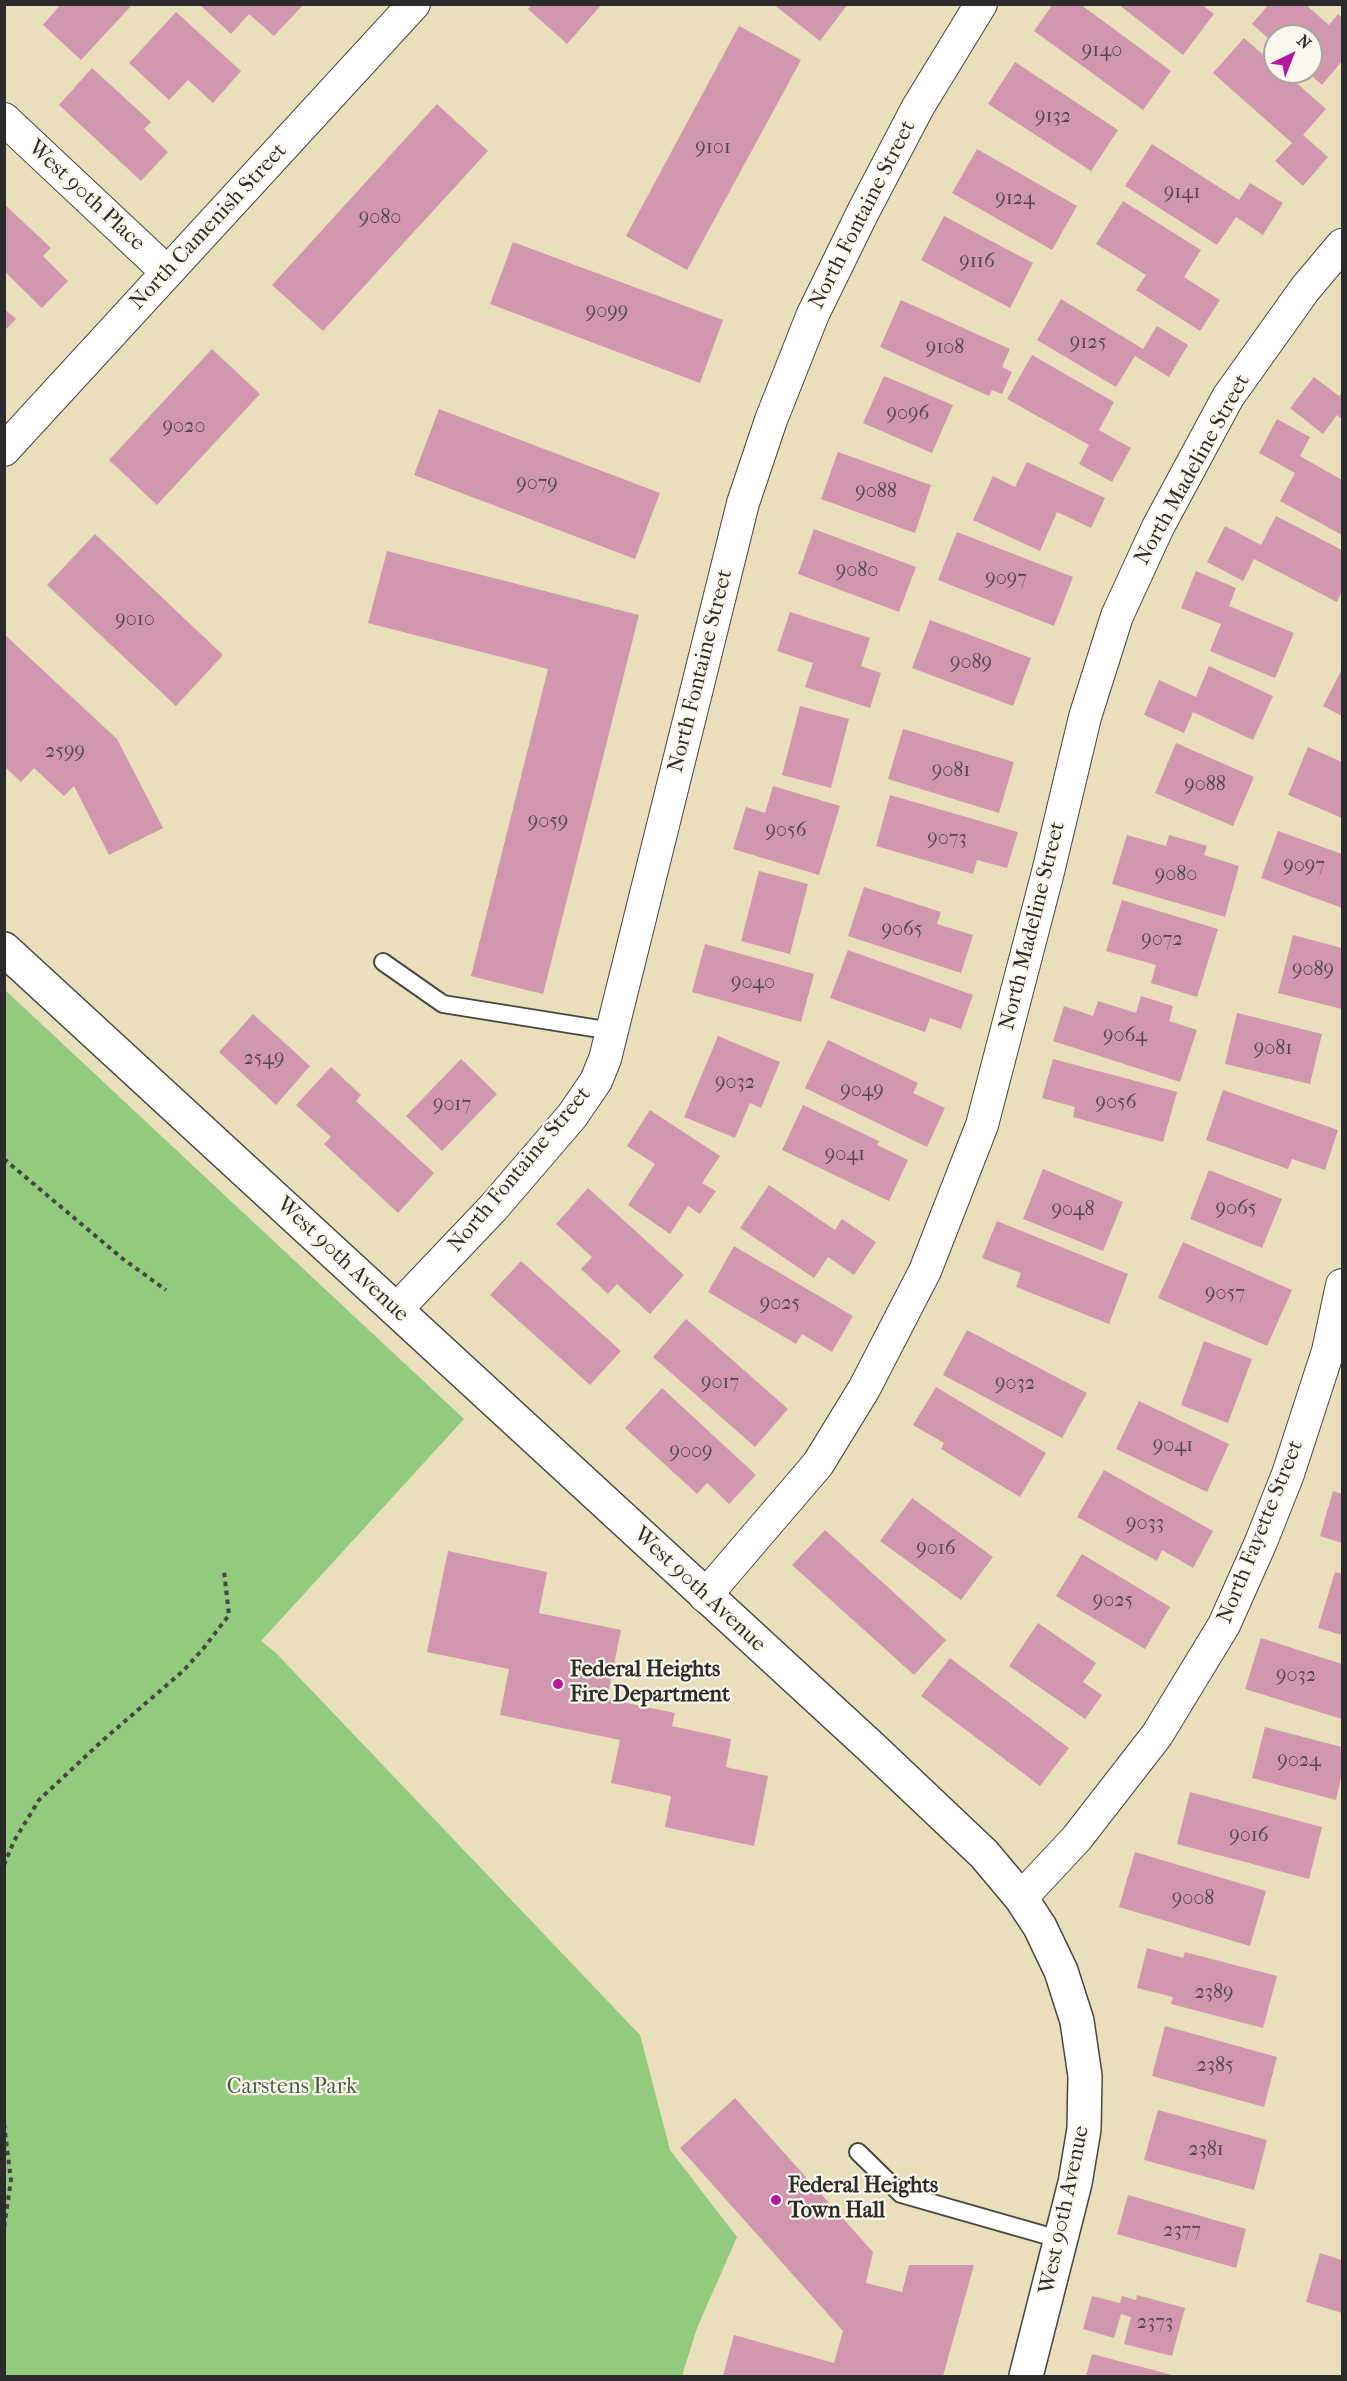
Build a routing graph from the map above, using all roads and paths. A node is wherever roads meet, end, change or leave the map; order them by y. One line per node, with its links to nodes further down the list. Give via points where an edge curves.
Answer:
1 (414, 4): 5 (street, North Camenish Street)
2 (981, 4): 9 (street, North Fontaine Street, via 918,107 863,212 813,314 771,420 743,503)
3 (4, 119): 5 (street, West 90th Place)
4 (1342, 245): 15 (street, North Madeline Street, via 1305,289 1228,397 1158,527 1118,616 1085,717 982,1125 925,1271 864,1389 818,1464)
5 (167, 272): 6 (street, North Camenish Street)
6 (4, 450)
7 (4, 949): 13 (street, West 90th Avenue)
8 (383, 962): 9 (lane, via 443,1004)
9 (612, 1031): 13 (street, North Fontaine Street, via 596,1081 572,1116 494,1208)
10 (4, 1159): 12 (path)
11 (1342, 1285): 17 (street, North Fayette Street, via 1328,1351 1288,1474 1224,1625 1157,1735 1077,1838)
12 (166, 1290)
13 (396, 1310): 15 (street, West 90th Avenue)
14 (224, 1571): 16 (path, via 229,1615 183,1671 39,1800 14,1840)
15 (705, 1596): 17 (street, West 90th Avenue, via 984,1854)
16 (4, 1865)
17 (1021, 1898): 21 (street, West 90th Avenue, via 1061,1971 1077,2021 1085,2076 1084,2129)
18 (4, 2124): 20 (path, via 11,2180)
19 (858, 2152): 21 (lane, via 901,2194)
20 (4, 2228)
21 (1062, 2240): 22 (street, West 90th Avenue)
22 (1026, 2376)

